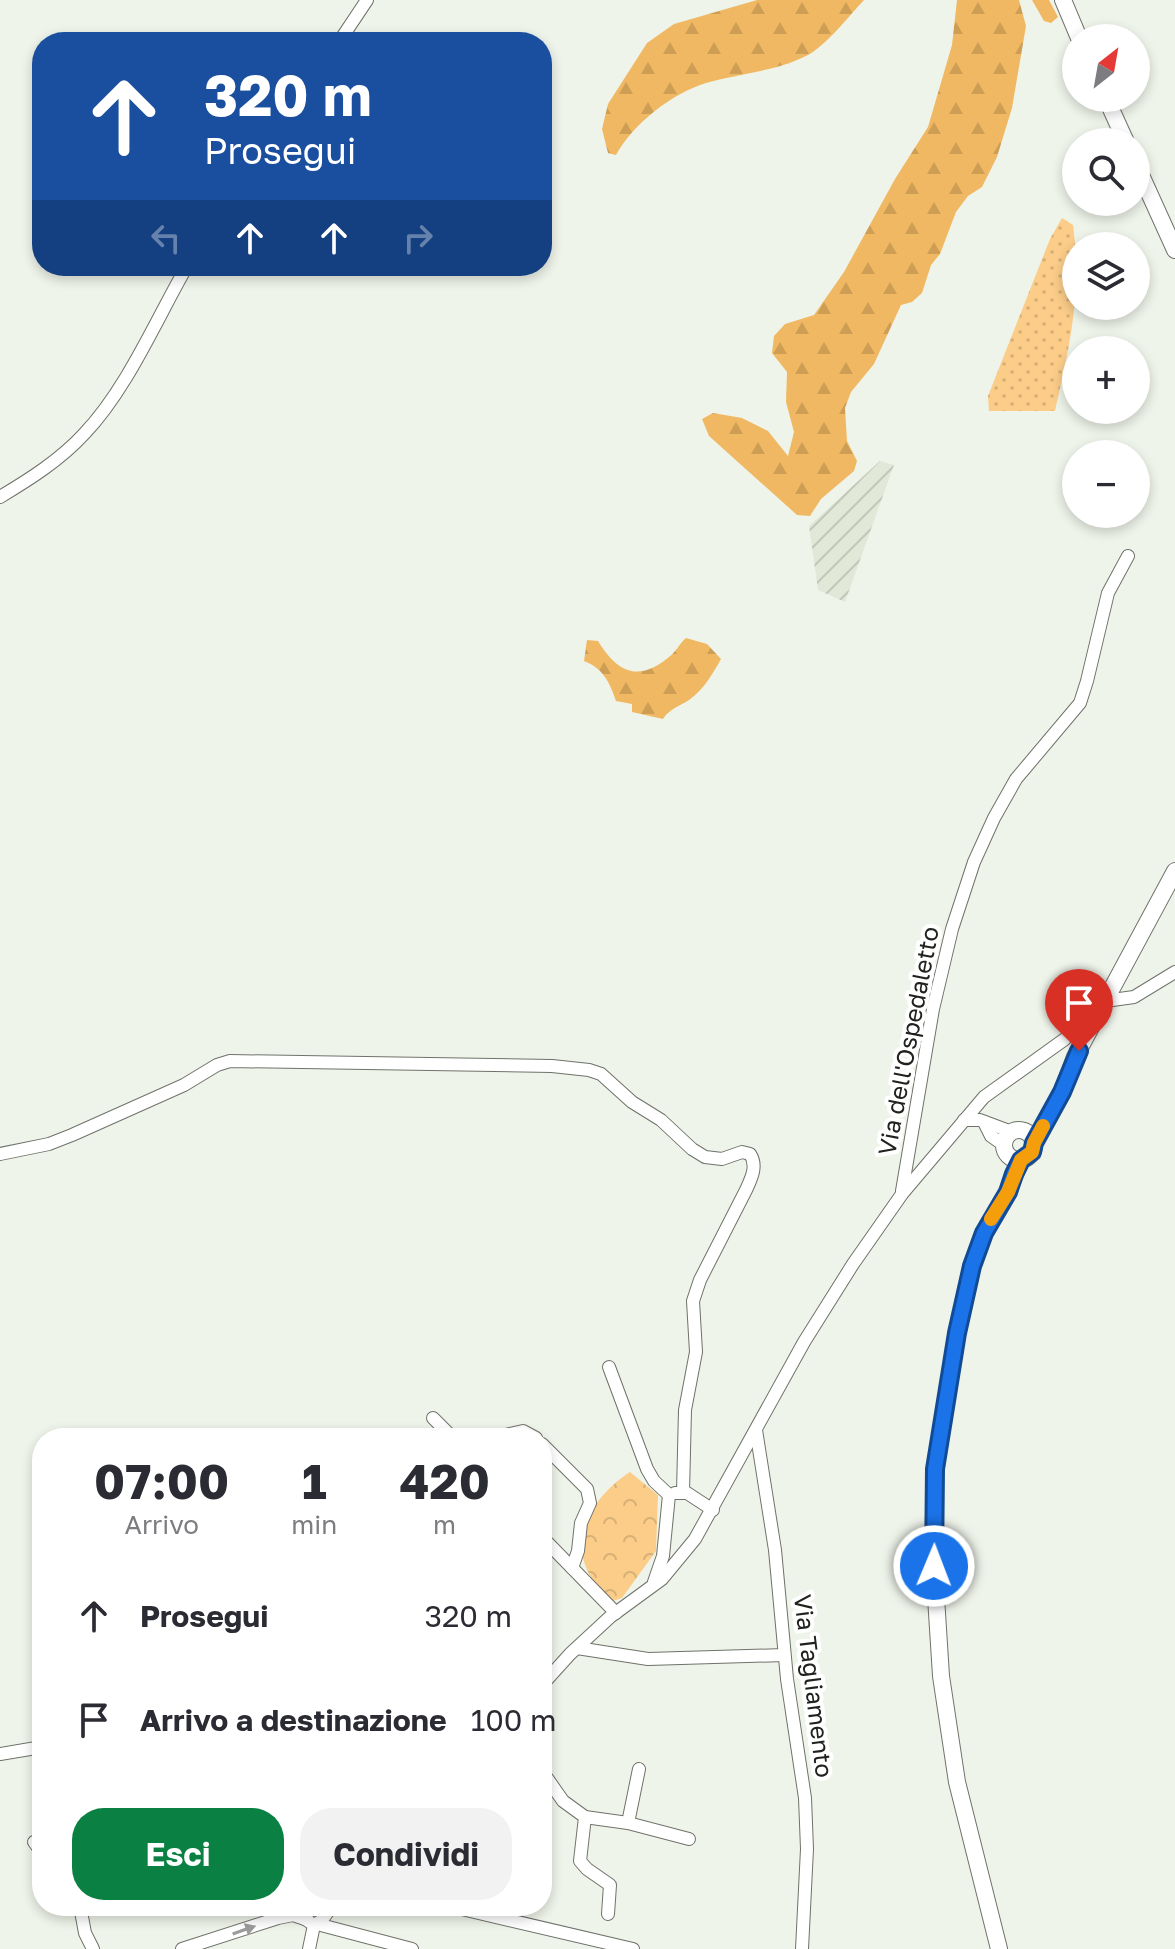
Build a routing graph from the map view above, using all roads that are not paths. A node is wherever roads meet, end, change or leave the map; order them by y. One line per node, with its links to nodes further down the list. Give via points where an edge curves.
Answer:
1 (367, 0): 4 (street)
2 (1063, 0): 3 (main road)
3 (1073, 24)
4 (346, 32)
5 (1150, 195): 6 (main road)
6 (1175, 250)
7 (181, 276): 8 (street, via 97,419 65,453)
8 (0, 497)
9 (1128, 556): 20 (street, Via dell'Ospedaletto, via 1108,593 1080,703 1016,779 974,862 933,1009)
10 (1175, 871): 12 (main road)
11 (1175, 972): 12 (street, via 1134,997)
12 (1105, 1001): 14 (main road)
13 (1065, 1039): 15 (street, via 993,1089)
14 (1075, 1057): 16 (main road, via 1036,1116); 17 (main road)
15 (964, 1120): 16 (street, via 984,1122); 20 (street)
16 (1010, 1140): 17 (main road, via 1030,1135); 19 (main road, via 1012,1159); 21 (main road)
17 (1034, 1143): 19 (main road)
18 (0, 1154): 27 (street, via 72,1135 230,1061 525,1065 597,1072 696,1152 719,1159 742,1152 754,1161 746,1190 693,1301 696,1352 685,1410)
19 (1021, 1160): 21 (main road)
20 (902, 1194): 25 (street, via 804,1342)
21 (992, 1216): 57 (main road, via 972,1266 957,1333 935,1469 934,1566 938,1654 953,1763)
22 (609, 1367): 28 (street, via 647,1469)
23 (433, 1418): 24 (street)
24 (443, 1428)
25 (756, 1430): 29 (street); 35 (street, Via Tagliamento, via 774,1541)
26 (552, 1454): 31 (street, via 590,1495)
27 (683, 1492): 28 (street); 29 (street)
28 (669, 1495): 32 (street, via 663,1556)
29 (713, 1510): 32 (street, via 690,1546)
30 (552, 1547): 31 (street)
31 (572, 1568): 33 (street)
32 (652, 1586): 33 (street)
33 (616, 1613): 34 (street)
34 (577, 1648): 35 (street, via 648,1659); 36 (street)
35 (784, 1655): 56 (street, Via Tagliamento, via 807,1822)
36 (552, 1674)
37 (32, 1749): 38 (street)
38 (0, 1754)
39 (639, 1769): 42 (street)
40 (552, 1785): 41 (street, via 565,1804)
41 (585, 1817): 42 (street); 44 (street, via 580,1861 610,1885)
42 (628, 1823): 43 (street)
43 (689, 1839)
44 (608, 1914)
45 (82, 1916): 51 (street)
46 (271, 1916): 50 (street)
47 (289, 1916): 50 (street)
48 (492, 1916): 55 (street)
49 (312, 1918): 53 (street); 54 (street)
50 (272, 1920): 52 (street, one-way to 50)
51 (93, 1949)
52 (182, 1949)
53 (309, 1949)
54 (412, 1949)
55 (633, 1949)
56 (802, 1949)
57 (999, 1949)

